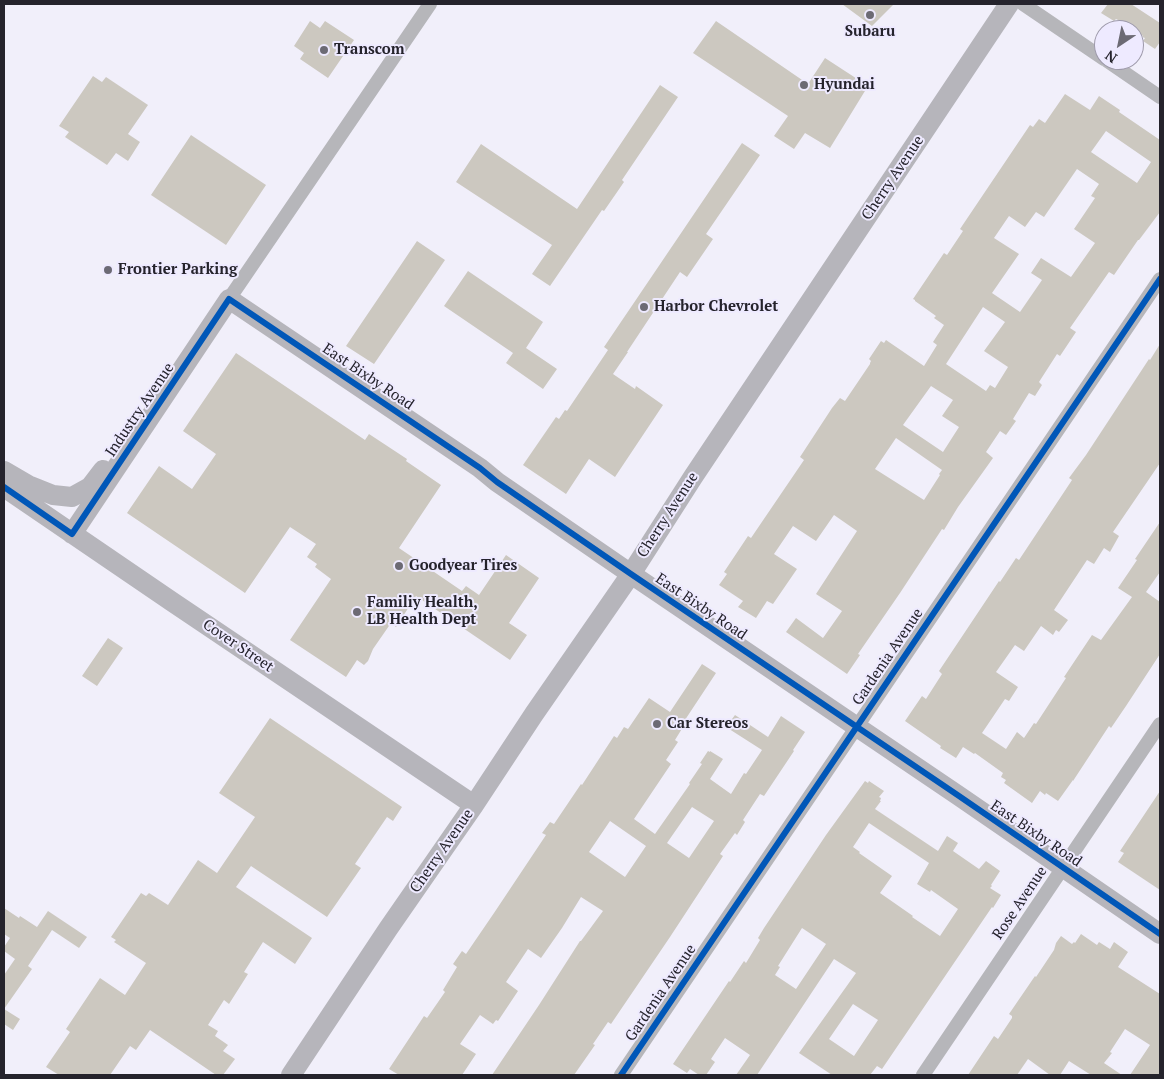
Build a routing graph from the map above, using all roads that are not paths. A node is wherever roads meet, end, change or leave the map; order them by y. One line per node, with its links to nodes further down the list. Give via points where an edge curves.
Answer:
1 (430, 4): 8 (street, Industry Avenue)
2 (1009, 4): 13 (street, Cherry Avenue)
3 (1023, 4): 4 (street)
4 (1094, 52)
5 (1121, 70): 6 (street)
6 (1160, 97)
7 (1160, 279): 15 (street, Gardenia Avenue)
8 (229, 298): 9 (street, Industry Avenue); 13 (street, East Bixby Road)
9 (150, 418): 10 (street, via 129,437 90,487 72,496 52,495); 12 (street, Industry Avenue)
10 (4, 471)
11 (4, 486): 12 (street, Cover Street)
12 (72, 534): 16 (street, Cover Street)
13 (631, 574): 15 (street, East Bixby Road); 16 (street, Cherry Avenue)
14 (1160, 724): 17 (street, Rose Avenue)
15 (856, 727): 17 (street, East Bixby Road); 20 (street, Gardenia Avenue)
16 (474, 805): 19 (street, Cherry Avenue)
17 (1064, 868): 18 (street, East Bixby Road); 21 (street, Rose Avenue)
18 (1160, 934)
19 (291, 1075)
20 (620, 1075)
21 (923, 1075)

